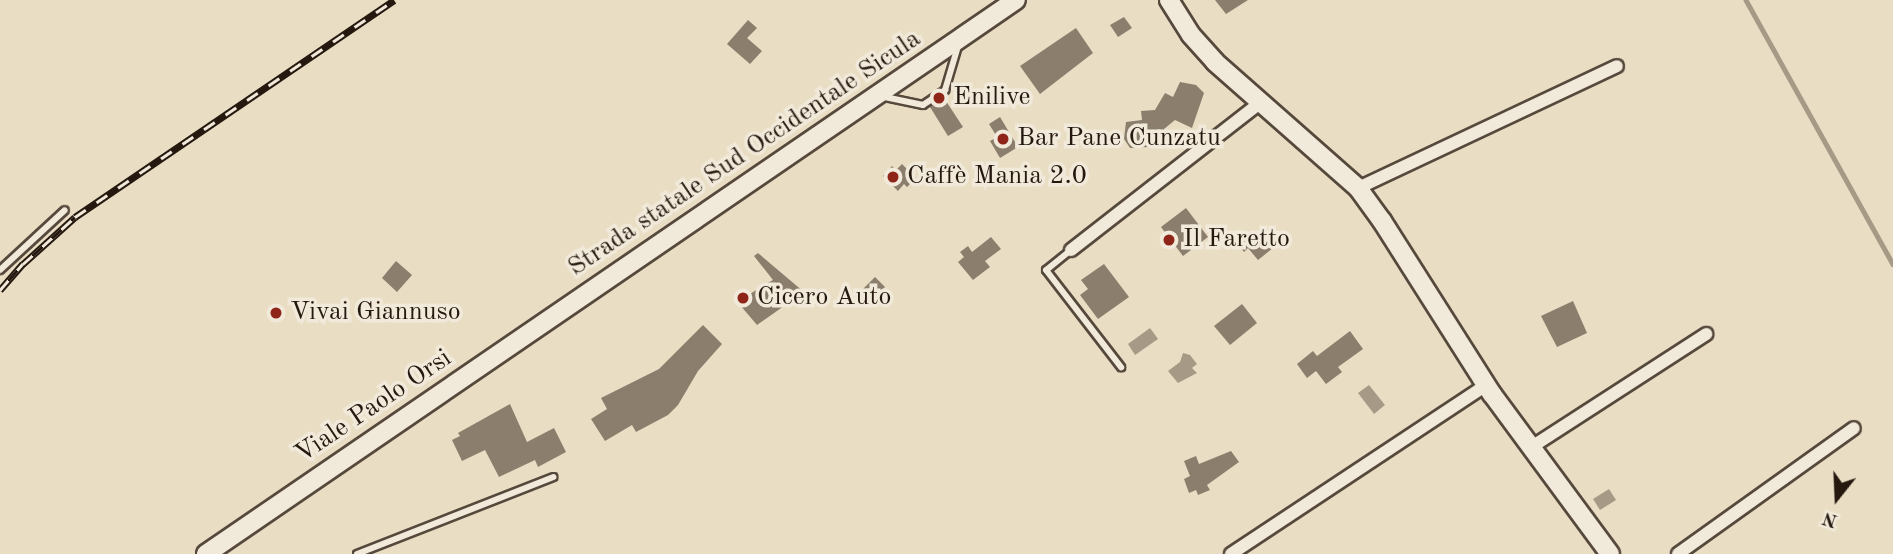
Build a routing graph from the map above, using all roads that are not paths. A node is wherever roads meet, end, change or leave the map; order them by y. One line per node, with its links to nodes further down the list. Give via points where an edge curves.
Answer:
1 (1016, 0): 3 (main road, Strada statale Sud Occidentale Sicula)
2 (1169, 0): 6 (main road, via 1215,62)
3 (960, 40): 5 (main road, Strada statale Sud Occidentale Sicula); 5 (lane, via 945,90 923,105)
4 (1617, 66): 7 (street)
5 (878, 96): 11 (main road, Strada statale Sud Occidentale Sicula)
6 (1261, 102): 7 (main road); 9 (street)
7 (1358, 188): 14 (main road)
8 (65, 211): 10 (lane)
9 (1071, 250): 13 (lane, via 1046,270)
10 (0, 270)
11 (573, 304): 18 (main road, Viale Paolo Orsi)
12 (1706, 334): 16 (street)
13 (1121, 367)
14 (1486, 385): 16 (main road); 20 (street)
15 (1854, 428): 22 (street)
16 (1530, 448): 21 (main road)
17 (553, 477): 19 (lane)
18 (205, 554)
19 (357, 554)
20 (1231, 554)
21 (1610, 554)
22 (1678, 554)

